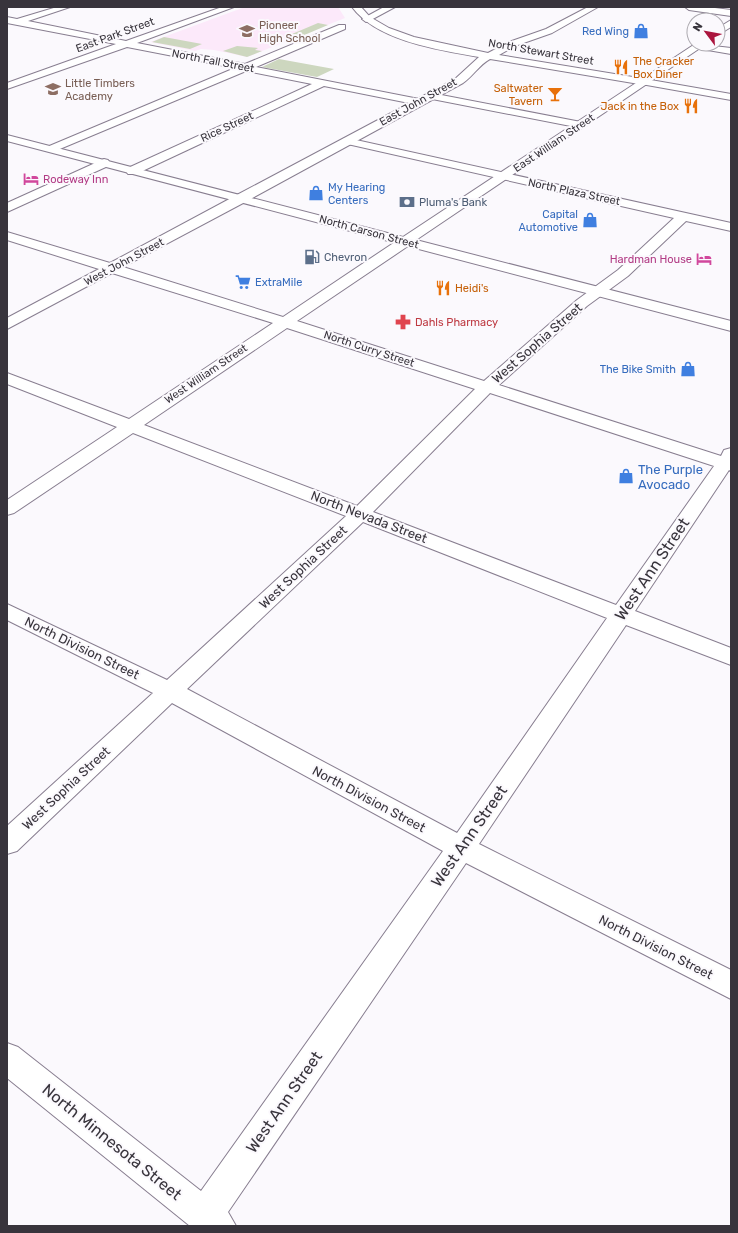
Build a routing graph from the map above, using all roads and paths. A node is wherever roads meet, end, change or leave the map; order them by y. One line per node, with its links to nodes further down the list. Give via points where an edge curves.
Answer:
1 (66, 7): 9 (street)
2 (230, 7): 11 (street, East Park Street)
3 (356, 7): 8 (street, North Stewart Street)
4 (391, 7): 8 (street)
5 (594, 7): 13 (street, East John Street, via 549,31 512,44)
6 (689, 7): 7 (street)
7 (731, 13)
8 (366, 19): 13 (street, North Stewart Street, via 404,36)
9 (10, 22): 11 (street, North Fall Street)
10 (342, 28): 14 (street)
11 (128, 44): 14 (street, North Fall Street); 17 (street, East Park Street)
12 (690, 52): 15 (street, East William Street)
13 (489, 56): 15 (street, North Stewart Street); 18 (street, East John Street, via 476,63 459,81)
14 (246, 67): 16 (street, North Fall Street); 24 (street)
15 (645, 82): 19 (street, North Stewart Street); 21 (street, East William Street)
16 (322, 83): 20 (street, North Fall Street); 26 (street, Rice Street)
17 (7, 86)
18 (431, 96): 20 (street, East John Street); 21 (street)
19 (731, 97)
20 (419, 102): 23 (street, East John Street)
21 (581, 125): 27 (street, East William Street)
22 (7, 138): 24 (street, North Carson Street)
23 (347, 141): 27 (street, North Plaza Street); 28 (street, East John Street)
24 (51, 149): 25 (street, North Carson Street)
25 (104, 163): 26 (street, North Carson Street); 29 (street)
26 (132, 171): 28 (street, North Carson Street)
27 (504, 176): 30 (street, North Plaza Street); 33 (street, East William Street)
28 (240, 199): 33 (street, North Carson Street); 34 (street, West John Street)
29 (7, 208)
30 (684, 216): 31 (street, North Plaza Street); 35 (street, West Sophia Street)
31 (731, 227)
32 (7, 236): 34 (street, North Curry Street)
33 (406, 241): 35 (street, North Carson Street); 36 (street, West William Street)
34 (111, 269): 36 (street, North Curry Street); 37 (street, West John Street)
35 (600, 292): 38 (street, North Carson Street); 40 (street, West Sophia Street, via 582,302)
36 (284, 322): 40 (street, North Curry Street); 41 (street, West William Street)
37 (7, 324)
38 (731, 326)
39 (7, 378): 41 (street, North Nevada Street)
40 (487, 387): 42 (street, North Curry Street); 44 (street, West Sophia Street, via 427,444)
41 (130, 425): 43 (street, West William Street); 44 (street, North Nevada Street)
42 (729, 461): 46 (street, West Ann Street)
43 (7, 509)
44 (360, 514): 46 (street, North Nevada Street); 48 (street, West Sophia Street)
45 (7, 610): 48 (street, North Division Street)
46 (621, 614): 47 (street, North Nevada Street); 50 (street, West Ann Street)
47 (731, 657)
48 (170, 691): 49 (street, West Sophia Street); 50 (street, North Division Street)
49 (7, 843)
50 (461, 848): 51 (street, North Division Street); 53 (street, West Ann Street)
51 (731, 985)
52 (7, 1058): 53 (street, North Minnesota Street)
53 (211, 1221)

